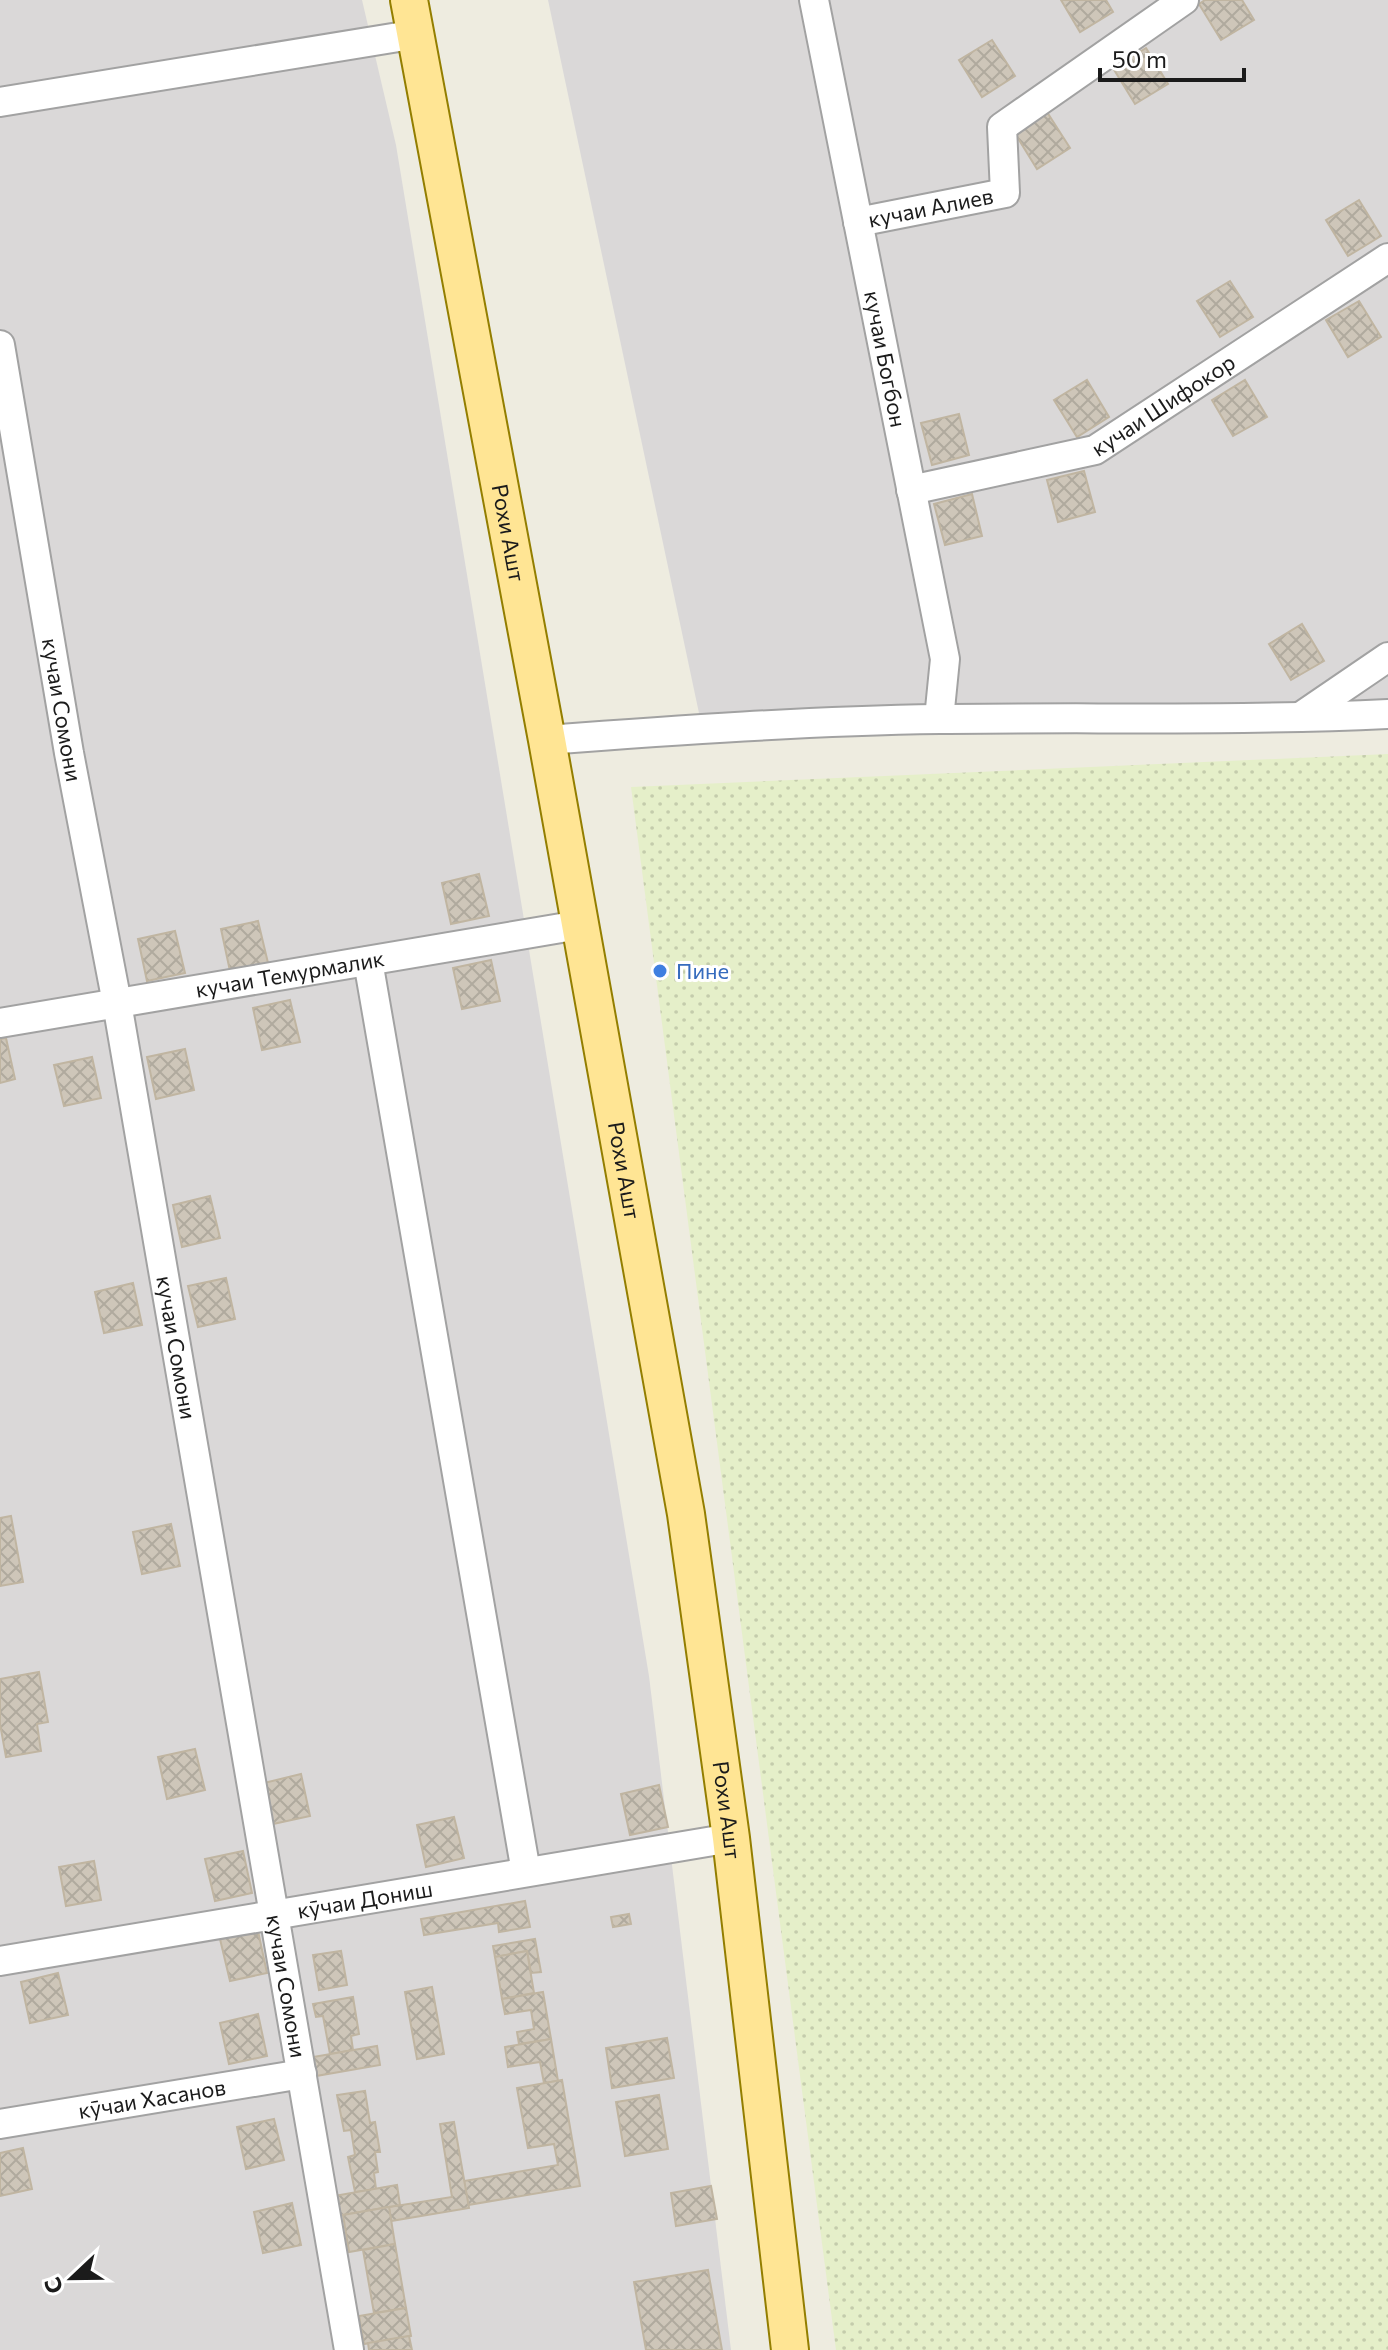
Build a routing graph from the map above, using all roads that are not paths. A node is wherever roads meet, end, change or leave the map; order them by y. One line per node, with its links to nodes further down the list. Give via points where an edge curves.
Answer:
1 (814, 0): 5 (street, кучаи Богбон)
2 (1184, 0): 5 (street, кучаи Алиев, via 1002,127 1005,193)
3 (413, 17): 4 (street); 13 (main road, Рохи Ашт)
4 (0, 102)
5 (858, 222): 8 (street, кучаи Богбон)
6 (1388, 258): 8 (street, кучаи Шифокор, via 1095,450)
7 (0, 345): 16 (street, кучаи Сомони)
8 (911, 490): 12 (street, кучаи Богбон, via 945,659)
9 (1388, 657): 11 (street)
10 (1388, 714): 11 (street)
11 (1299, 718): 12 (street)
12 (939, 719): 13 (street)
13 (547, 740): 14 (main road, Рохи Ашт)
14 (579, 925): 15 (street, кучаи Темурмалик); 18 (main road, Рохи Ашт, via 686,1514)
15 (368, 961): 16 (street, кучаи Темурмалик); 19 (street)
16 (117, 1003): 17 (street, кучаи Темурмалик); 20 (street, кучаи Сомони)
17 (0, 1023)
18 (731, 1838): 19 (street, кӯчаи Дониш); 25 (main road, Рохи Ашт)
19 (526, 1872): 20 (street, кӯчаи Дониш)
20 (273, 1913): 21 (street, кӯчаи Дониш); 22 (street, кучаи Сомони)
21 (0, 1961)
22 (302, 2074): 23 (street, кӯчаи Хасанов); 24 (street, кучаи Сомони)
23 (0, 2124)
24 (347, 2350)
25 (790, 2350)

